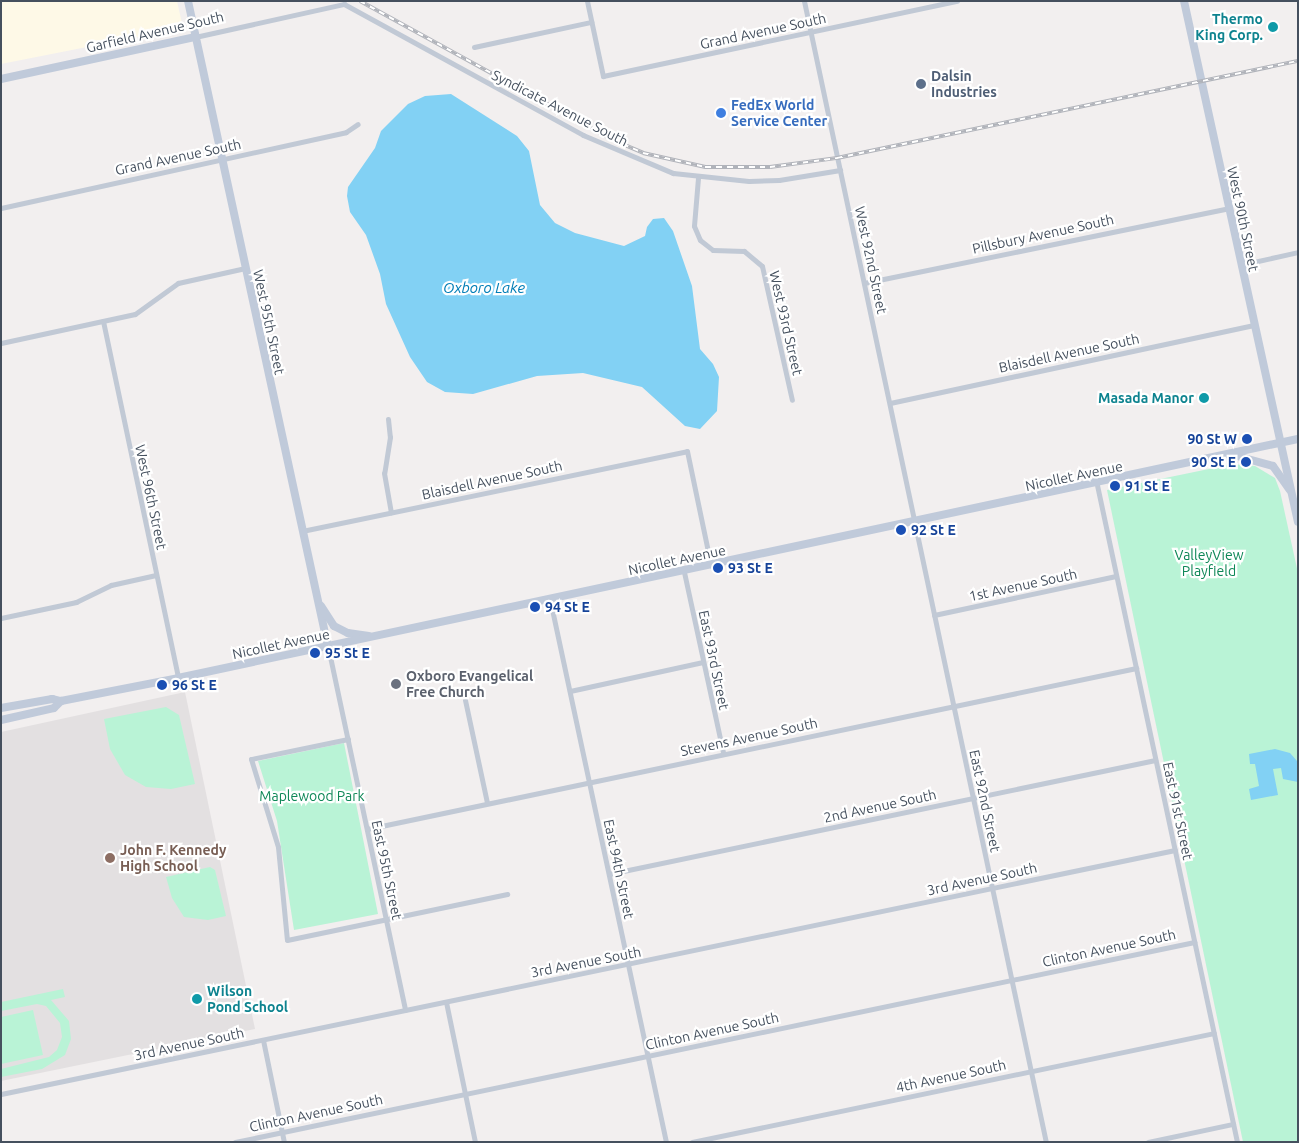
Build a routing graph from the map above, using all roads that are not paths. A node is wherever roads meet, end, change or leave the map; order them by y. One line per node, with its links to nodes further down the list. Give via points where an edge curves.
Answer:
1 (188, 1): 9 (street, West 95th Street)
2 (587, 1): 7 (street)
3 (804, 1): 8 (street, West 92nd Street)
4 (958, 1): 8 (street, Grand Avenue South)
5 (1184, 1): 17 (street, West 90th Street)
6 (344, 4): 9 (street, Garfield Avenue South); 15 (street, Syndicate Avenue South, via 590,139 673,173)
7 (591, 22): 8 (street, Grand Avenue South, via 603,76); 10 (street)
8 (811, 33): 14 (street, West 92nd Street)
9 (195, 37): 11 (street, Garfield Avenue South); 13 (street, West 95th Street)
10 (474, 47)
11 (1, 79)
12 (358, 124): 13 (street, Grand Avenue South, via 346,132)
13 (222, 159): 16 (street, Grand Avenue South); 20 (street, West 95th Street)
14 (840, 170): 15 (street, Syndicate Avenue South, via 779,180); 21 (street, West 92nd Street)
15 (698, 178): 25 (street, West 93rd Street, via 694,226 700,240 713,250 744,251 762,266)
16 (1, 208)
17 (1228, 208): 19 (street, West 90th Street); 21 (street, Pillsbury Avenue South)
18 (1298, 252): 19 (street)
19 (1240, 265): 23 (street, West 90th Street)
20 (245, 268): 22 (street, via 178,283 135,314); 36 (street, West 95th Street)
21 (864, 283): 26 (street, West 92nd Street)
22 (103, 322): 24 (street); 39 (street, West 96th Street)
23 (1254, 326): 26 (street, Blaisdell Avenue South); 29 (street, West 90th Street)
24 (1, 343)
25 (792, 400)
26 (890, 403): 35 (street, West 92nd Street)
27 (388, 419): 33 (street, via 390,437 384,473)
28 (1298, 439): 29 (street, Nicollet Avenue)
29 (1282, 442): 30 (street, Nicollet Avenue); 32 (street, West 90th Street)
30 (1229, 454): 31 (street, Nicollet Avenue); 32 (street, via 1273,466)
31 (1096, 484): 35 (street, Nicollet Avenue); 40 (street, East 91st Street)
32 (1293, 494): 34 (street, West 90th Street)
33 (392, 512): 36 (street, Blaisdell Avenue South); 37 (street, Blaisdell Avenue South, via 687,451)
34 (1298, 522)
35 (915, 523): 37 (street, Nicollet Avenue); 43 (street, East 92nd Street)
36 (302, 531): 41 (street, West 95th Street)
37 (711, 566): 38 (street, Nicollet Avenue)
38 (684, 572): 42 (street, Nicollet Avenue); 47 (street, East 93rd Street)
39 (156, 575): 44 (street, via 111,585 76,602); 49 (street, West 96th Street)
40 (1116, 576): 43 (street, 1st Avenue South); 48 (street, East 91st Street)
41 (316, 597): 45 (street, via 334,626 348,633); 46 (street, West 95th Street)
42 (550, 600): 45 (street, Nicollet Avenue); 50 (street, East 94th Street)
43 (934, 615): 53 (street, East 92nd Street)
44 (1, 618)
45 (376, 636): 46 (street, Nicollet Avenue)
46 (328, 647): 49 (street, Nicollet Avenue); 56 (street, East 95th Street)
47 (703, 662): 50 (street); 57 (street, East 93rd Street)
48 (1136, 668): 53 (street, Stevens Avenue South); 58 (street, East 91st Street)
49 (178, 678): 52 (street, Nicollet Avenue)
50 (570, 691): 59 (street, East 94th Street)
51 (466, 700): 61 (street)
52 (61, 701): 54 (street, Nicollet Avenue, via 52,699); 55 (street, Nicollet Avenue, via 54,708)
53 (954, 706): 57 (street, Stevens Avenue South); 60 (street, East 92nd Street)
54 (1, 708)
55 (1, 720)
56 (348, 739): 62 (street, East 95th Street); 67 (street, via 251,758 278,847 287,940)
57 (723, 753): 59 (street, Stevens Avenue South)
58 (1155, 760): 60 (street, 2nd Avenue South); 63 (street, East 91st Street)
59 (589, 781): 61 (street, Stevens Avenue South); 64 (street, East 94th Street)
60 (973, 798): 64 (street, 2nd Avenue South); 65 (street, East 92nd Street)
61 (487, 803): 62 (street, Stevens Avenue South)
62 (367, 829): 67 (street, East 95th Street)
63 (1175, 850): 65 (street, 3rd Avenue South); 68 (street, East 91st Street)
64 (609, 874): 69 (street, East 94th Street)
65 (992, 888): 69 (street, 3rd Avenue South); 70 (street, East 92nd Street)
66 (507, 894): 67 (street)
67 (386, 920): 72 (street, East 95th Street)
68 (1194, 942): 70 (street, Clinton Avenue South); 73 (street, East 91st Street)
69 (628, 965): 71 (street, 3rd Avenue South); 75 (street, East 94th Street)
70 (1012, 980): 75 (street, Clinton Avenue South); 76 (street, East 92nd Street)
71 (446, 1002): 72 (street, 3rd Avenue South); 78 (street)
72 (405, 1010): 74 (street, 3rd Avenue South)
73 (1214, 1033): 76 (street, 4th Avenue South); 79 (street, East 91st Street)
74 (263, 1040): 77 (street, 3rd Avenue South); 80 (street)
75 (647, 1056): 78 (street, Clinton Avenue South); 84 (street, East 94th Street)
76 (1031, 1071): 85 (street, 4th Avenue South); 86 (street, East 92nd Street)
77 (1, 1094)
78 (465, 1094): 80 (street, Clinton Avenue South); 83 (street)
79 (1233, 1124): 87 (street); 88 (street, East 91st Street)
80 (282, 1132): 81 (street, Clinton Avenue South); 82 (street)
81 (236, 1142)
82 (284, 1142)
83 (475, 1142)
84 (666, 1142)
85 (692, 1142)
86 (1046, 1142)
87 (1148, 1142)
88 (1237, 1142)

